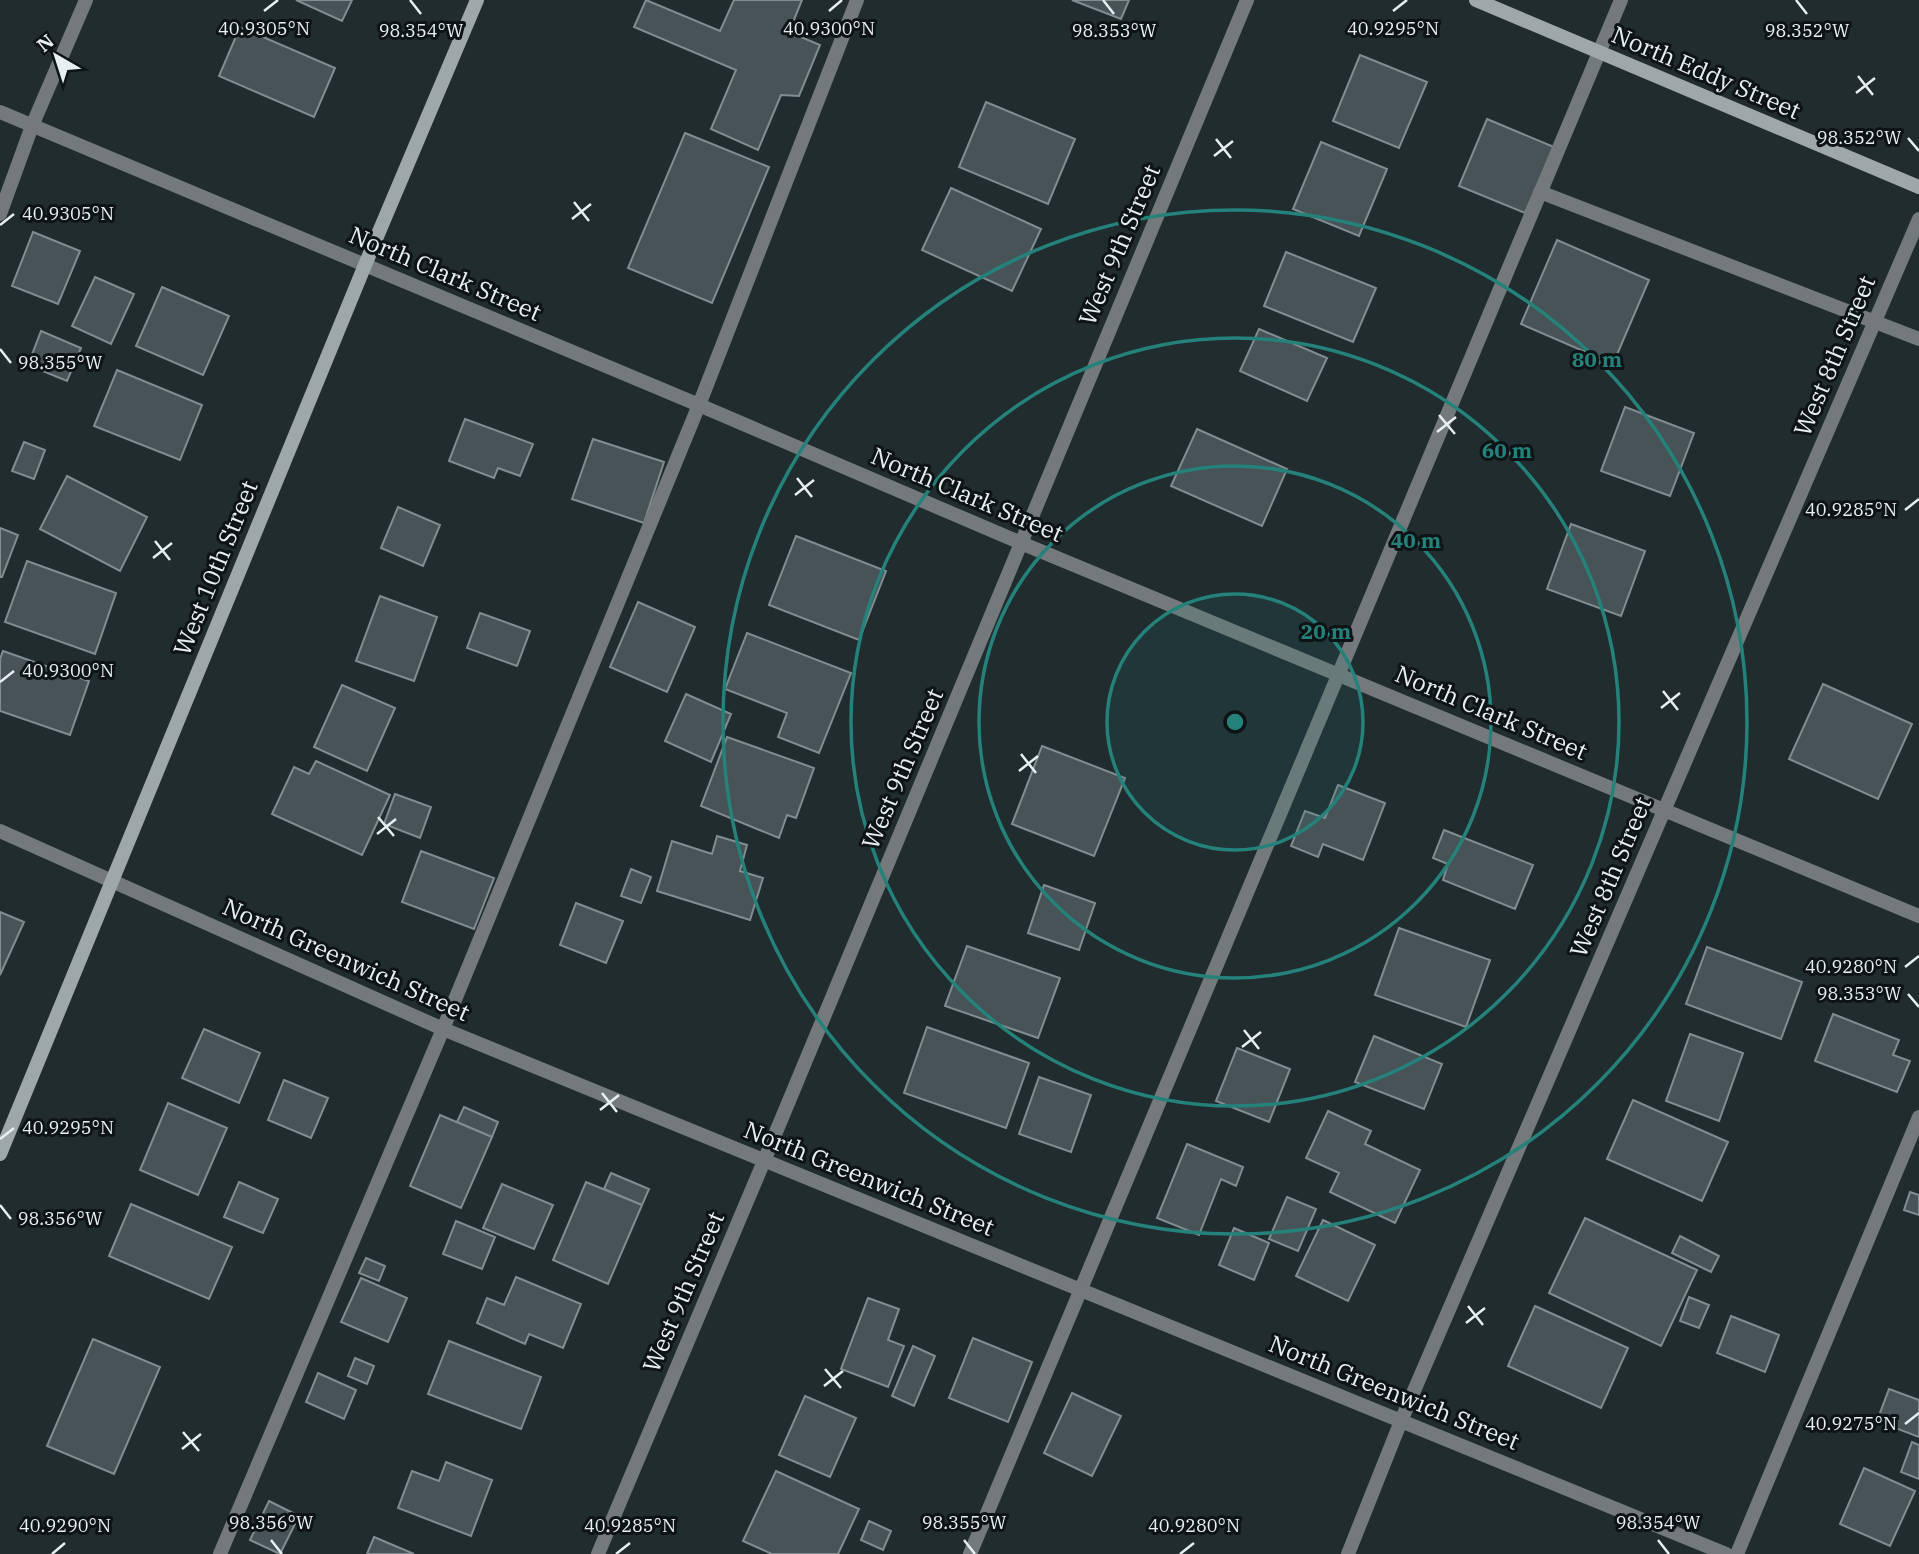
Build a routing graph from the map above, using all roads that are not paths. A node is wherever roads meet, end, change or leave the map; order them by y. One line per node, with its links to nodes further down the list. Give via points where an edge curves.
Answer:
1 (86, 0): 9 (street)
2 (477, 0): 14 (street, West 10th Street)
3 (856, 0): 17 (street)
4 (1247, 0): 18 (street, West 9th Street)
5 (1476, 0): 7 (street, North Eddy Street)
6 (1620, 0): 7 (street)
7 (1598, 52): 10 (street, North Eddy Street); 11 (street)
8 (0, 112): 9 (street, North Clark Street)
9 (32, 126): 12 (street); 14 (street, North Clark Street)
10 (1919, 187)
11 (1539, 192): 15 (street); 19 (street)
12 (0, 214)
13 (1919, 219): 15 (street, West 8th Street)
14 (365, 265): 17 (street, North Clark Street); 22 (street, West 10th Street)
15 (1875, 322): 16 (street); 20 (street, West 8th Street)
16 (1919, 339)
17 (699, 405): 18 (street, North Clark Street); 24 (street)
18 (1021, 543): 19 (street, North Clark Street); 27 (street, West 9th Street)
19 (1339, 675): 20 (street, North Clark Street); 28 (street)
20 (1664, 810): 23 (street, North Clark Street); 29 (street, West 8th Street)
21 (0, 831): 22 (street, North Greenwich Street)
22 (111, 881): 24 (street, North Greenwich Street); 26 (street, West 10th Street)
23 (1919, 916)
24 (443, 1029): 27 (street, North Greenwich Street); 30 (street)
25 (1919, 1118): 35 (street)
26 (0, 1154)
27 (764, 1161): 28 (street, North Greenwich Street); 31 (street, West 9th Street)
28 (1081, 1290): 29 (street, North Greenwich Street); 32 (street)
29 (1401, 1421): 33 (street, West 8th Street); 34 (street, North Greenwich Street)
30 (219, 1554)
31 (598, 1554)
32 (970, 1554)
33 (1348, 1554)
34 (1726, 1554)
35 (1737, 1554)

